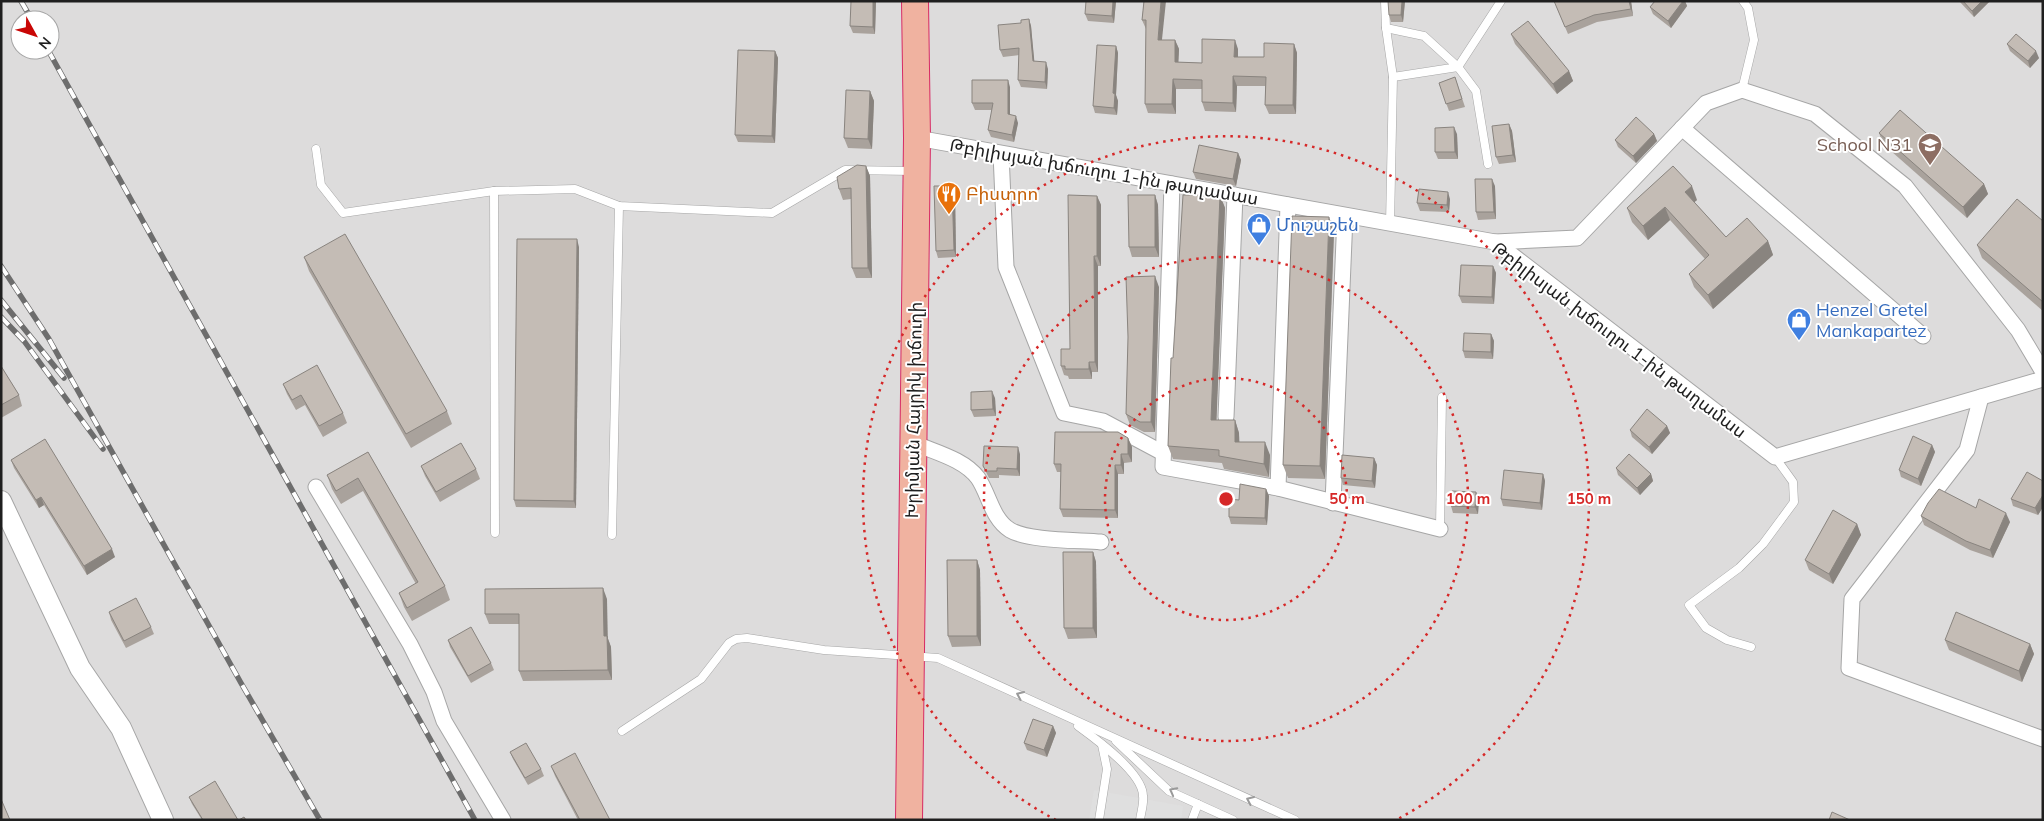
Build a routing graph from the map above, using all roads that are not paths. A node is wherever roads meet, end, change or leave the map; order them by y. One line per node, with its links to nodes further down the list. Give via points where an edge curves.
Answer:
1 (916, 1): 10 (highway, Խրիմյան Հայրիկ խճուղի)
2 (1385, 1): 5 (lane)
3 (1501, 1): 6 (lane)
4 (1743, 1): 8 (lane, via 1748,8 1754,40)
5 (1386, 28): 6 (lane, via 1424,36); 7 (lane)
6 (1458, 67): 7 (lane); 13 (lane, via 1476,91)
7 (1393, 77): 21 (lane)
8 (1742, 90): 9 (street, via 1706,103); 24 (street, via 1815,114 1905,186 2018,330)
9 (1682, 128): 22 (street, via 1577,238); 23 (street)
10 (917, 138): 12 (street, Թբիլիսյան խճուղու 1-ին թաղամաս); 14 (highway, Խրիմյան Հայրիկ խճուղի)
11 (316, 149): 16 (lane, via 320,185 343,213)
12 (1000, 154): 15 (street, Թբիլիսյան խճուղու 1-ին թաղամաս); 30 (street, via 1006,266 1064,413 1104,421)
13 (1488, 164)
14 (917, 171): 19 (lane, via 845,170 772,213); 29 (highway, Խրիմյան Հայրիկ խճուղի)
15 (1172, 184): 17 (street, Թբիլիսյան խճուղու 1-ին թաղամաս); 30 (street)
16 (494, 191): 19 (lane, via 575,189); 37 (lane)
17 (1235, 195): 18 (street, Թբիլիսյան խճուղու 1-ին թաղամաս); 28 (street)
18 (1288, 205): 20 (street, Թբիլիսյան խճուղու 1-ին թաղամաս); 33 (street)
19 (619, 206): 38 (lane)
20 (1345, 216): 21 (street, Թբիլիսյան խճուղու 1-ին թաղամաս); 35 (street)
21 (1390, 224): 22 (street, Թբիլիսյան խճուղու 1-ին թաղամաս)
22 (1495, 242): 31 (street, Թբիլիսյան խճուղու 1-ին թաղամաս)
23 (1923, 336)
24 (2043, 372)
25 (2043, 379): 27 (street)
26 (1442, 396): 36 (lane)
27 (1981, 397): 31 (street); 45 (street, via 1967,450 1852,599 1849,668)
28 (1226, 417)
29 (914, 443): 39 (street, via 964,465 977,477 997,517 1010,530 1032,537); 41 (highway, Խրիմյան Հայրիկ խճուղի)
30 (1163, 452): 33 (street, via 1163,467)
31 (1775, 457): 40 (lane, via 1793,482 1794,502 1763,544 1738,568 1689,605 1706,628 1727,640)
32 (316, 487): 49 (street, via 410,644 434,692 444,721)
33 (1278, 488): 35 (street)
34 (1, 501): 48 (street, via 80,668 121,728)
35 (1332, 503): 36 (street)
36 (1440, 530)
37 (495, 533)
38 (612, 534)
39 (1101, 542)
40 (1751, 647)
41 (911, 657): 42 (lane, one-way to 41, via 938,658); 43 (lane, via 736,638 721,651 702,678); 50 (highway, Խրիմյան Հայրիկ խճուղի)
42 (1064, 716): 44 (lane); 46 (lane)
43 (622, 731)
44 (1111, 737): 47 (lane, one-way to 44, via 1170,791); 55 (lane, one-way to 44)
45 (2043, 739)
46 (1102, 743): 51 (lane, via 1107,770); 52 (lane, via 1137,779 1144,795)
47 (1198, 804): 53 (lane); 54 (lane)
48 (163, 820)
49 (503, 820)
50 (909, 820)
51 (1099, 820)
52 (1140, 820)
53 (1192, 820)
54 (1233, 820)
55 (1295, 820)

